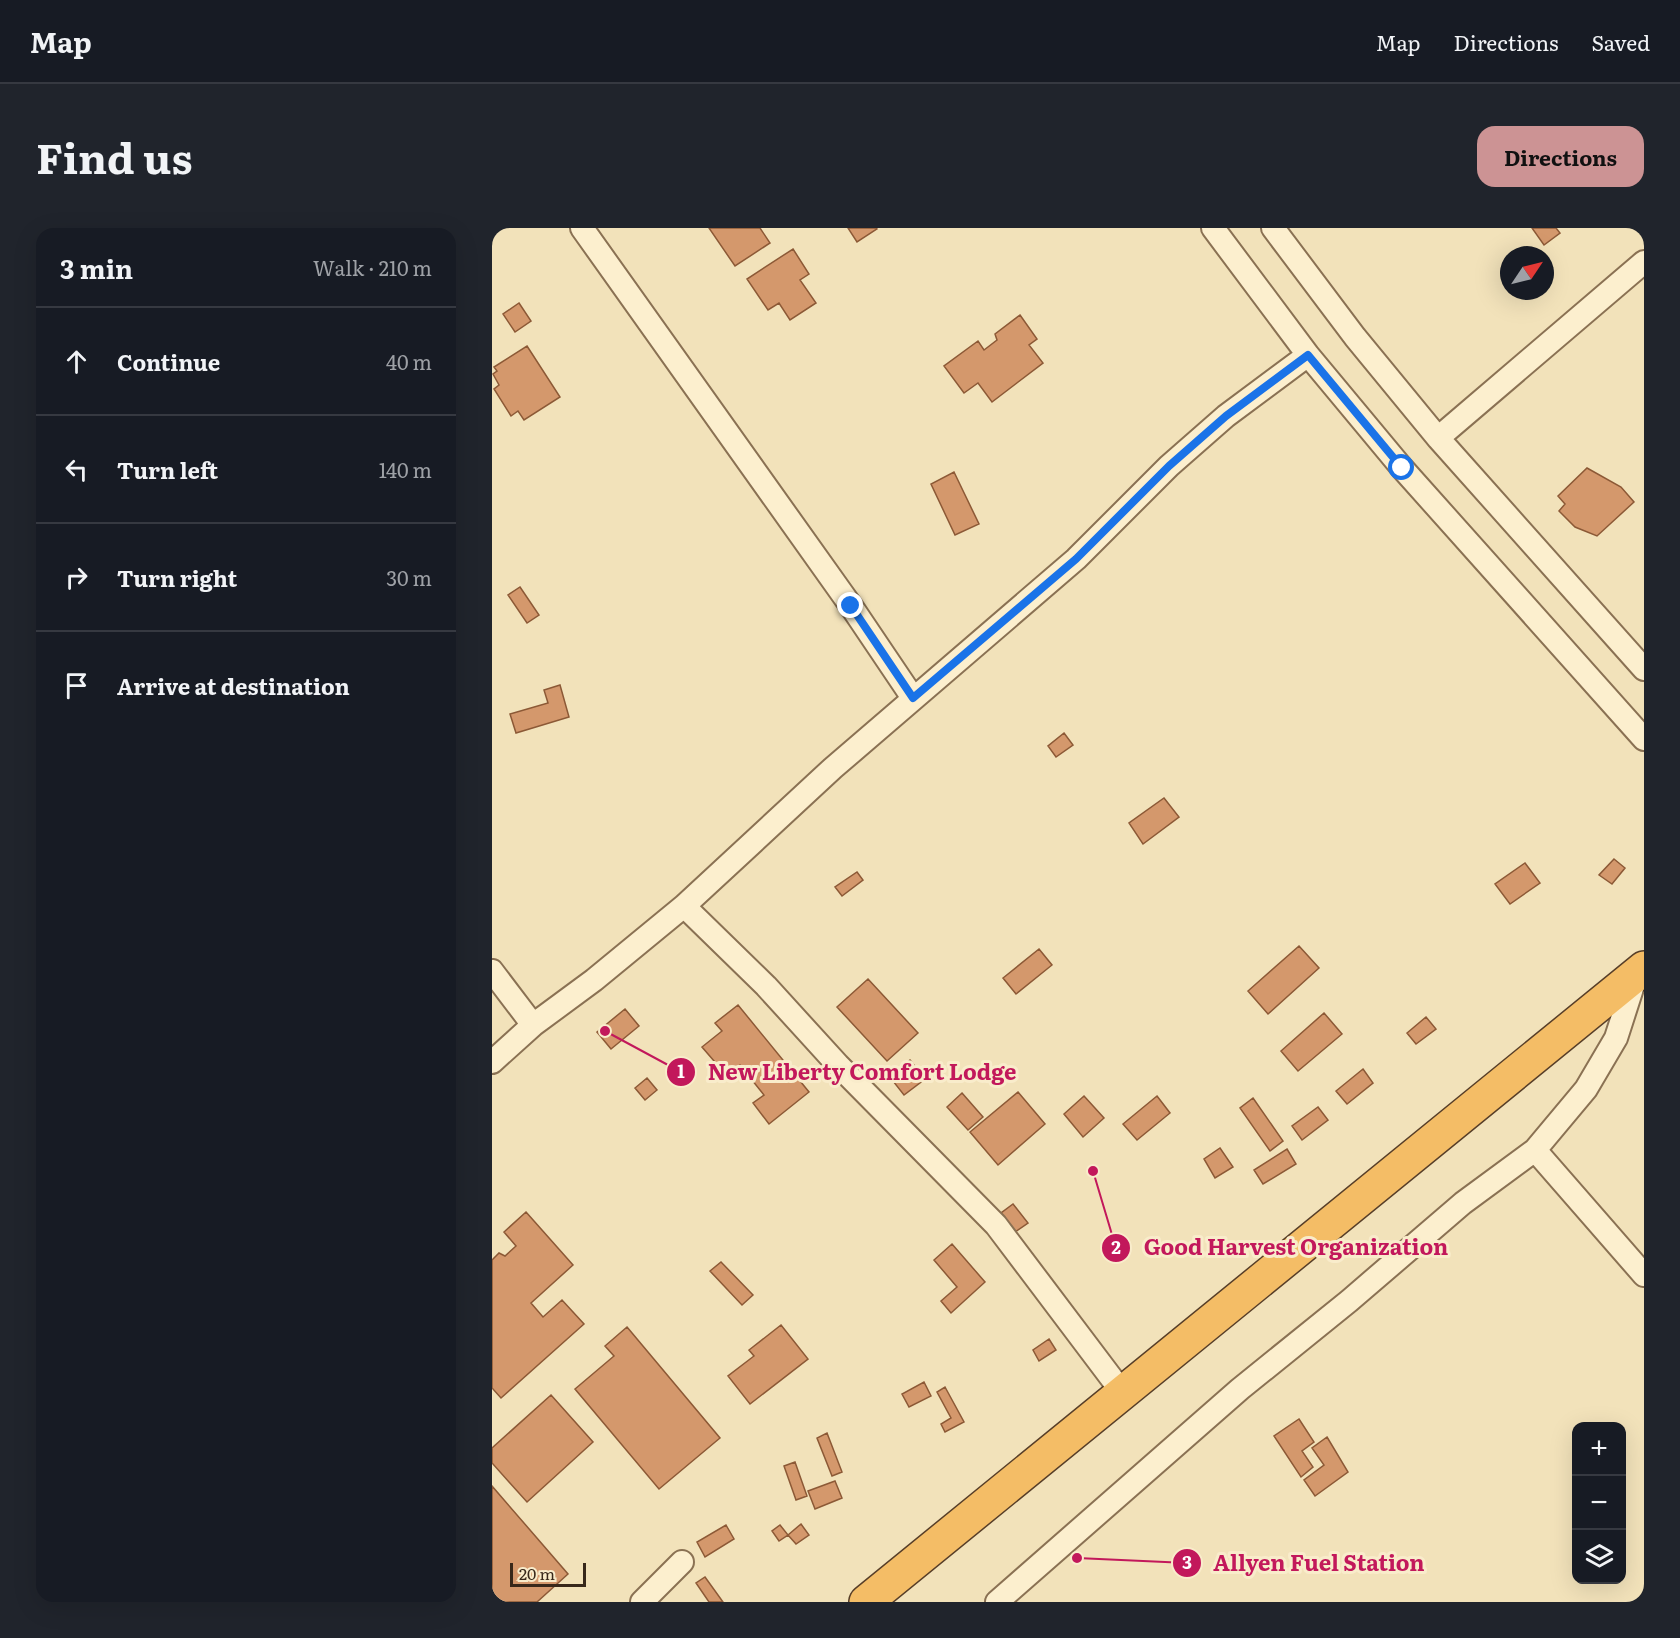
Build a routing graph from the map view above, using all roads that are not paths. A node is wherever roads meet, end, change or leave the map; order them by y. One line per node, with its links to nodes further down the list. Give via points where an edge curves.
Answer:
1 (582, 228): 8 (street)
2 (1213, 228): 5 (street)
3 (1273, 228): 6 (street)
4 (1644, 262): 6 (street)
5 (1308, 355): 8 (street, via 1226,416 1169,466 1076,559); 9 (street, via 1402,468)
6 (1438, 438): 7 (street)
7 (1644, 669)
8 (913, 698): 10 (street)
9 (1644, 739)
10 (684, 906): 13 (street); 17 (street, via 996,1225)
11 (492, 971): 13 (street)
12 (1640, 971): 15 (street, via 1616,1038 1586,1089); 17 (highway)
13 (533, 1025): 14 (street)
14 (492, 1062)
15 (1535, 1150): 16 (street); 21 (street, via 1463,1203 1240,1389)
16 (1644, 1275)
17 (1122, 1392): 20 (highway)
18 (682, 1563): 19 (street)
19 (642, 1602)
20 (866, 1602)
21 (997, 1602)

